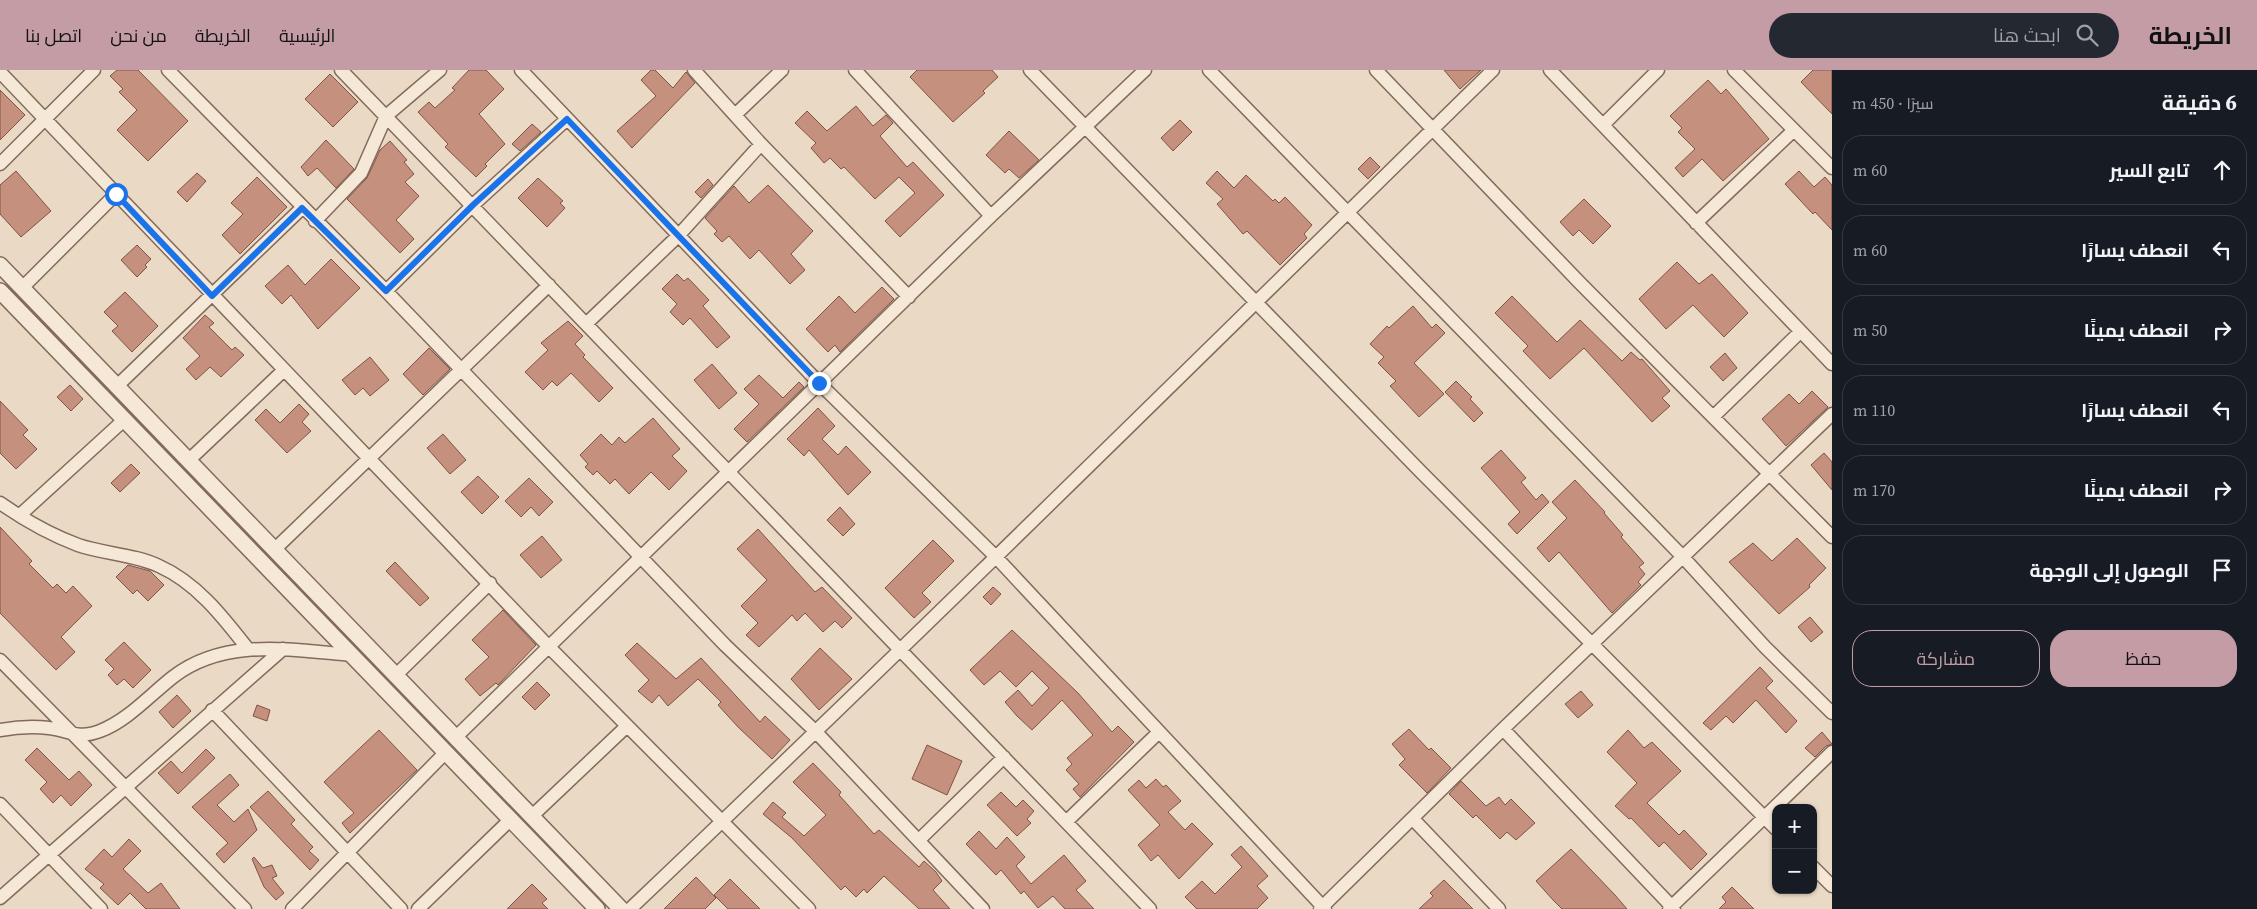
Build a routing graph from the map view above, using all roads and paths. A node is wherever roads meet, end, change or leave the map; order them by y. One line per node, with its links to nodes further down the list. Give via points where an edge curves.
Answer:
1 (94, 70): 21 (street)
2 (168, 70): 31 (street)
3 (341, 70): 19 (street)
4 (440, 70): 19 (street)
5 (521, 70): 20 (street)
6 (694, 70): 18 (street)
7 (782, 70): 18 (street)
8 (855, 70): 33 (street)
9 (1030, 70): 23 (street)
10 (1145, 70): 23 (street)
11 (1209, 70): 32 (street)
12 (1376, 70): 24 (street)
13 (1493, 70): 24 (street)
14 (1550, 70): 22 (street)
15 (1658, 70): 22 (street)
16 (1734, 70): 25 (street)
17 (0, 72): 21 (street)
18 (736, 114): 26 (street)
19 (386, 116): 30 (street); 34 (street, via 361,173)
20 (567, 119): 30 (street); 36 (street)
21 (44, 120): 27 (street); 29 (street)
22 (1604, 124): 35 (street)
23 (1085, 128): 33 (street); 44 (street)
24 (1433, 128): 32 (street); 53 (street, via 1578,282)
25 (1794, 130): 28 (street); 35 (street)
26 (761, 144): 36 (street); 43 (street)
27 (0, 164)
28 (1832, 168)
29 (116, 194): 39 (street); 42 (street)
30 (473, 205): 38 (street); 41 (street)
31 (302, 208): 34 (street); 42 (street)
32 (1348, 214): 44 (street); 64 (street)
33 (991, 216): 43 (street)
34 (315, 222): 41 (street)
35 (1696, 223): 46 (street)
36 (678, 236): 45 (street); 50 (street)
37 (0, 265): 39 (street)
38 (549, 285): 45 (street); 49 (street)
39 (22, 288): 51 (street)
40 (0, 291): 54 (street)
41 (386, 291): 49 (street)
42 (212, 296): 48 (street); 51 (street)
43 (909, 297): 50 (street)
44 (1258, 303): 63 (street); 67 (street)
45 (586, 324): 57 (street)
46 (1800, 332): 47 (street); 53 (street)
47 (1832, 364)
48 (284, 370): 55 (street); 56 (street)
49 (461, 371): 55 (street); 65 (street)
50 (819, 383): 57 (street); 63 (street)
51 (116, 387): 56 (street)
52 (1832, 414): 58 (street)
53 (1714, 416): 58 (street)
54 (124, 420): 60 (street); 72 (street)
55 (370, 458): 62 (street); 66 (street)
56 (188, 461): 62 (street)
57 (729, 472): 65 (street); 69 (street)
58 (1769, 472): 61 (street); 64 (street)
59 (0, 503): 60 (street)
60 (20, 515): 70 (street, via 78,544 159,566 194,588 216,608)
61 (1832, 537)
62 (275, 549): 74 (street)
63 (995, 556): 69 (street); 81 (street)
64 (1682, 556): 67 (street); 76 (street, via 1765,648)
65 (640, 558): 68 (street); 80 (street)
66 (490, 583): 68 (street); 74 (street)
67 (1591, 644): 78 (street); 90 (street)
68 (549, 647): 77 (street); 83 (street)
69 (900, 648): 80 (street); 86 (street)
70 (248, 649): 71 (street); 82 (street, via 198,661 123,718 100,731)
71 (283, 649): 72 (street); 75 (street)
72 (352, 655): 85 (street)
73 (0, 660): 82 (street)
74 (395, 676): 83 (street)
75 (212, 710): 87 (street); 97 (street)
76 (1832, 713)
77 (627, 726): 89 (street); 94 (street)
78 (1503, 729): 92 (street); 103 (street)
79 (0, 730): 82 (street, via 22,726 52,728)
80 (816, 732): 94 (street); 96 (street)
81 (1159, 732): 93 (street); 102 (street)
82 (76, 736): 87 (street)
83 (455, 738): 89 (street)
84 (1832, 752): 90 (street)
85 (445, 753): 91 (street); 97 (street)
86 (1004, 757): 93 (street); 96 (street)
87 (124, 786): 98 (street); 105 (street)
88 (0, 804): 98 (street)
89 (532, 816): 110 (street)
90 (1764, 817): 95 (street); 103 (street)
91 (511, 819): 108 (street); 109 (street)
92 (1413, 819): 102 (street); 115 (street)
93 (1067, 821): 114 (street)
94 (721, 822): 111 (street); 112 (street)
95 (1772, 825)
96 (919, 840): 113 (street)
97 (347, 852): 106 (street); 107 (street)
98 (48, 854): 101 (street); 104 (street)
99 (1817, 871): 100 (street)
100 (1832, 886)
101 (0, 898)
102 (1322, 908)
103 (1672, 908)
104 (102, 909)
105 (245, 909)
106 (292, 909)
107 (401, 909)
108 (418, 909)
109 (596, 909)
110 (621, 909)
111 (630, 909)
112 (809, 909)
113 (982, 909)
114 (1150, 909)
115 (1499, 909)

